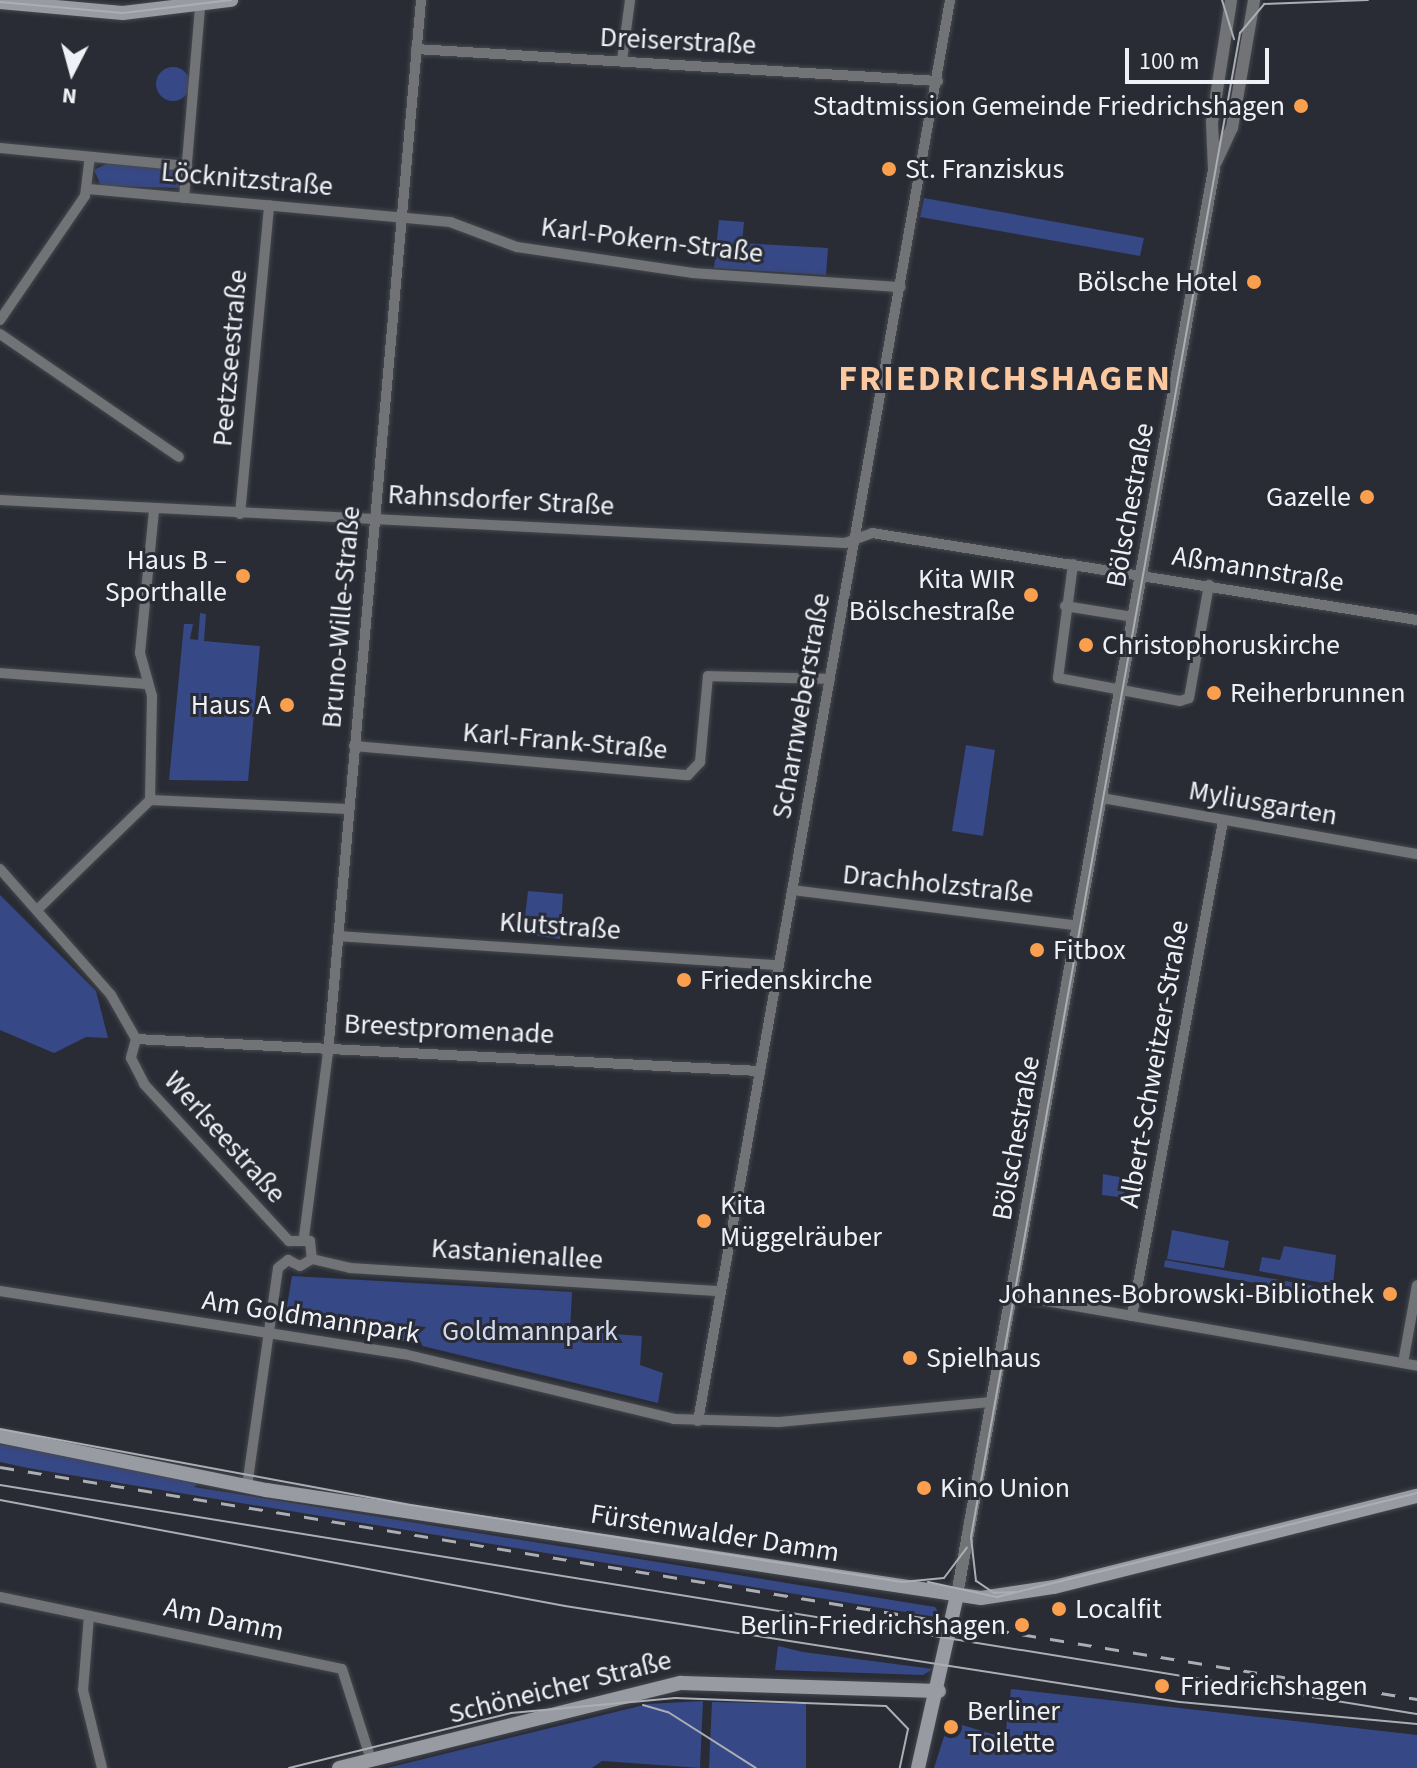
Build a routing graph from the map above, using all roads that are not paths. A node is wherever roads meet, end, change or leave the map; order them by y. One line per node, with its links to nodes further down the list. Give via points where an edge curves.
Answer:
1 (231, 0): 8 (main road)
2 (421, 0): 9 (street, Bruno-Wille-Straße)
3 (630, 0): 10 (street)
4 (950, 0): 11 (street, Scharnweberstraße)
5 (1231, 0): 14 (street, Bölschestraße, via 1212,122)
6 (1254, 0): 14 (street, Bölschestraße, via 1231,131)
7 (0, 2): 8 (main road, via 112,13)
8 (200, 6): 15 (street)
9 (416, 49): 10 (street, Dreiserstraße); 19 (street, Bruno-Wille-Straße)
10 (622, 61): 11 (street, Dreiserstraße)
11 (938, 81): 20 (street, Scharnweberstraße)
12 (0, 148): 13 (street, Löcknitzstraße)
13 (90, 157): 15 (street, Löcknitzstraße); 16 (street)
14 (1214, 165): 30 (street, Bölschestraße)
15 (187, 166): 17 (street)
16 (88, 189): 17 (street, Löcknitzstraße); 21 (street)
17 (184, 198): 18 (street, Löcknitzstraße)
18 (269, 205): 19 (street, Löcknitzstraße); 26 (street, Peetzseestraße)
19 (402, 217): 20 (street, Karl-Pokern-Straße, via 459,223 517,247 684,272); 27 (street, Bruno-Wille-Straße)
20 (901, 287): 28 (street, Scharnweberstraße)
21 (0, 320)
22 (0, 334): 23 (street)
23 (179, 457)
24 (0, 500): 25 (street, Rahnsdorfer Straße)
25 (154, 510): 26 (street, Rahnsdorfer Straße); 37 (street, via 140,653)
26 (240, 514): 27 (street, Rahnsdorfer Straße)
27 (374, 517): 28 (street, Rahnsdorfer Straße, via 831,543); 39 (street, Bruno-Wille-Straße)
28 (855, 538): 29 (street, Aßmannstraße, via 872,533); 36 (street, Scharnweberstraße)
29 (1073, 564): 30 (street, Aßmannstraße); 32 (street, Bölschestraße)
30 (1142, 574): 31 (street, Aßmannstraße); 33 (street, Bölschestraße)
31 (1209, 585): 34 (street, Aßmannstraße); 38 (street, Bölschestraße, via 1189,698)
32 (1065, 606): 33 (street, Bölschestraße); 38 (street, Bölschestraße, via 1054,670 1058,678)
33 (1134, 617): 38 (street, Bölschestraße)
34 (1417, 620)
35 (0, 673): 37 (street)
36 (830, 679): 39 (street, Karl-Frank-Straße, via 708,676 700,762 688,775); 46 (street, Scharnweberstraße)
37 (148, 684): 41 (street)
38 (1121, 689): 40 (street, Bölschestraße)
39 (354, 746): 42 (street, Bruno-Wille-Straße)
40 (1102, 798): 43 (street, Myliusgarten); 48 (street, Bölschestraße)
41 (150, 800): 42 (street); 47 (street, via 140,819)
42 (348, 809): 49 (street, Bruno-Wille-Straße)
43 (1223, 821): 44 (street, Myliusgarten); 62 (street, Albert-Schweitzer-Straße)
44 (1417, 854)
45 (0, 869): 47 (street, Werlseestraße)
46 (792, 890): 48 (street, Drachholzstraße); 50 (street, Scharnweberstraße)
47 (37, 910): 51 (street, Werlseestraße, via 111,995)
48 (1079, 926): 61 (street, Bölschestraße)
49 (338, 936): 50 (street, Klutstraße); 52 (street, Bruno-Wille-Straße)
50 (779, 965): 53 (street, Scharnweberstraße)
51 (136, 1039): 52 (street, Breestpromenade); 55 (street, Werlseestraße, via 131,1058 144,1084)
52 (328, 1046): 53 (street, Breestpromenade); 54 (street, Bruno-Wille-Straße)
53 (760, 1071): 60 (street, Scharnweberstraße)
54 (304, 1237): 55 (street); 56 (street, via 314,1246)
55 (289, 1241): 57 (street)
56 (312, 1259): 57 (street, via 300,1266); 60 (street, Kastanienallee, via 350,1268)
57 (288, 1260): 63 (street, via 278,1268)
58 (1417, 1285): 64 (street)
59 (0, 1291): 63 (street, Am Goldmannpark)
60 (720, 1291): 67 (street, Scharnweberstraße)
61 (1012, 1295): 62 (street); 66 (street, Bölschestraße)
62 (1132, 1316): 64 (street)
63 (269, 1334): 67 (street, Am Goldmannpark, via 404,1354); 69 (street)
64 (1403, 1363): 65 (street)
65 (1417, 1366)
66 (992, 1402): 67 (street, Am Goldmannpark, via 795,1421); 71 (street, Bölschestraße)
67 (698, 1421)
68 (0, 1436): 69 (main road, Fürstenwalder Damm)
69 (247, 1486): 71 (main road, Fürstenwalder Damm)
70 (1417, 1496): 71 (main road, Fürstenwalder Damm, via 1042,1589 995,1598)
71 (957, 1595): 74 (main road)
72 (0, 1597): 73 (street, Am Damm)
73 (89, 1616): 75 (street, Am Damm, via 342,1669); 76 (street, via 83,1690)
74 (939, 1691): 75 (main road, Schöneicher Straße, via 681,1683); 78 (main road)
75 (371, 1760): 77 (main road, Schöneicher Straße)
76 (102, 1768)
77 (339, 1768)
78 (918, 1768)

